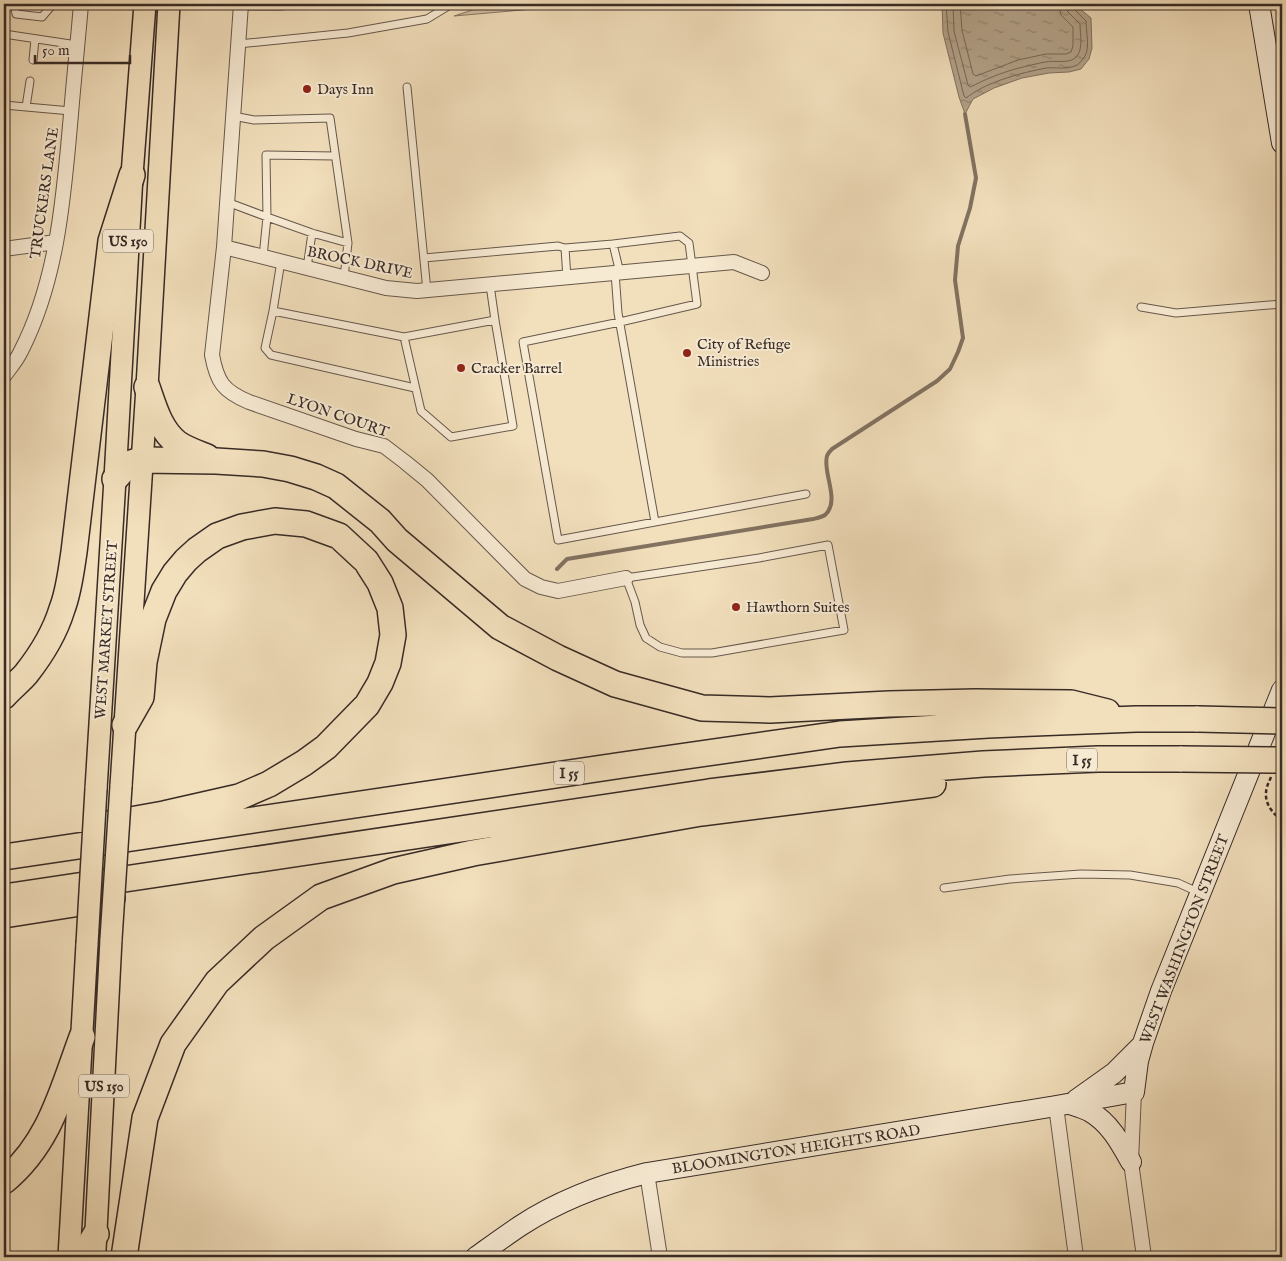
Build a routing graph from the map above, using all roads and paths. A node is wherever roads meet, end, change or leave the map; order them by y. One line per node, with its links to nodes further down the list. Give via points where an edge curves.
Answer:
1 (14, 4): 2 (lane, via 16,14 42,17)
2 (53, 4)
3 (61, 4): 8 (lane)
4 (145, 4): 25 (main road, WEST MARKET STREET / US 150)
5 (169, 4): 53 (main road, WEST MARKET STREET / US 150)
6 (304, 4): 9 (lane)
7 (450, 4): 13 (lane, via 427,19 348,33)
8 (81, 5): 14 (street, TRUCKERS LANE)
9 (241, 5): 13 (street)
10 (1259, 6): 22 (main road)
11 (4, 34): 12 (lane)
12 (35, 39): 14 (lane); 15 (lane)
13 (238, 44): 21 (street)
14 (77, 45): 20 (street, TRUCKERS LANE)
15 (33, 60)
16 (30, 81): 19 (lane)
17 (407, 87): 36 (lane)
18 (4, 105): 19 (lane)
19 (26, 107): 20 (lane)
20 (71, 111): 29 (street, TRUCKERS LANE, via 66,177)
21 (233, 116): 24 (lane, via 254,120 330,118); 26 (street)
22 (1280, 116): 23 (main road)
23 (1282, 143)
24 (335, 156): 27 (lane, via 266,155); 30 (lane)
25 (132, 175): 57 (main road, WEST MARKET STREET / US 150); 62 (highway, via 111,241 69,585 62,610 40,655)
26 (227, 202): 27 (lane); 32 (street)
27 (267, 217): 28 (lane); 35 (lane)
28 (312, 233): 30 (lane); 39 (lane)
29 (56, 242): 34 (street); 52 (street, TRUCKERS LANE, via 34,323 21,353)
30 (348, 243): 42 (lane)
31 (613, 244): 33 (lane); 38 (lane, via 680,236 689,243); 40 (lane)
32 (224, 247): 35 (street, BROCK DRIVE); 60 (street, LYON COURT, via 212,355 220,382 235,396 384,446 427,480 525,579 541,587 558,591)
33 (564, 248): 36 (lane); 43 (lane)
34 (4, 249)
35 (263, 257): 37 (street, BROCK DRIVE)
36 (424, 258): 45 (lane)
37 (280, 261): 39 (street, BROCK DRIVE); 48 (lane)
38 (692, 266): 40 (street, BROCK DRIVE); 41 (street, BROCK DRIVE, via 734,262); 50 (lane, via 697,304)
39 (307, 268): 42 (street, BROCK DRIVE)
40 (617, 273): 43 (street, BROCK DRIVE); 50 (lane)
41 (762, 273)
42 (344, 277): 45 (street, BROCK DRIVE, via 386,288)
43 (566, 278): 44 (street, BROCK DRIVE)
44 (490, 285): 45 (street, BROCK DRIVE); 49 (lane)
45 (427, 290)
46 (1282, 304): 47 (lane, via 1176,313)
47 (1141, 307)
48 (273, 310): 51 (lane); 54 (lane, via 265,348 271,355)
49 (494, 320): 51 (lane); 54 (lane, via 513,426 451,437 420,411)
50 (620, 322): 59 (lane); 59 (lane, via 523,342 558,540)
51 (404, 337): 54 (lane)
52 (4, 376)
53 (147, 387): 55 (main road, WEST MARKET STREET / US 150); 56 (highway, via 166,432 178,444)
54 (415, 388)
55 (141, 460): 56 (highway); 57 (highway, via 128,464); 65 (main road, WEST MARKET STREET / US 150)
56 (216, 461): 63 (highway, via 290,469 336,486 500,627 615,684 656,696 702,708 770,710 889,704 1071,703)
57 (115, 479): 76 (main road, WEST MARKET STREET / US 150, bridge)
58 (806, 494): 59 (lane)
59 (655, 522)
60 (626, 578): 60 (lane, via 646,638 660,647 682,653 712,653 844,630 828,545)
61 (1282, 690): 73 (main road, WEST WASHINGTON STREET)
62 (4, 696)
63 (1136, 719): 64 (highway, I 55, bridge); 69 (highway, I 55, via 840,734)
64 (1282, 721)
65 (125, 725): 69 (highway, via 141,697 153,619 164,591 186,560 217,536 275,521 306,524 339,536 366,561 380,583 390,608 393,634 388,663 367,705 326,747 269,784 239,797 73,830); 83 (main road, WEST MARKET STREET / US 150, bridge)
66 (982, 764): 67 (highway, I 55, bridge, via 1182,758); 71 (highway, I 55, via 847,775 709,792); 86 (highway, via 946,782 701,813 473,853 392,871 321,897 264,938 217,982 173,1044 145,1118)
67 (1277, 768): 68 (path, via 1266,791 1266,801)
68 (1282, 820)
69 (29, 853): 70 (highway, I 55)
70 (4, 857)
71 (209, 866): 74 (highway, I 55); 75 (highway, via 140,893)
72 (944, 888): 73 (lane, via 1081,874 1130,875 1178,883)
73 (1200, 893): 77 (main road, WEST WASHINGTON STREET)
74 (4, 896)
75 (4, 916)
76 (82, 1037): 82 (highway, via 52,1119 26,1160); 84 (main road, WEST MARKET STREET / US 150)
77 (1143, 1044): 78 (main road, WEST WASHINGTON STREET); 79 (main road, via 1114,1073)
78 (1134, 1092): 79 (main road, BLOOMINGTON HEIGHTS ROAD); 80 (street, WEST WASHINGTON STREET)
79 (1063, 1105): 80 (main road, via 1090,1112 1108,1126); 81 (main road, BLOOMINGTON HEIGHTS ROAD); 89 (street)
80 (1131, 1162): 90 (street, WEST WASHINGTON STREET)
81 (647, 1173): 87 (main road, BLOOMINGTON HEIGHTS ROAD, via 618,1180 550,1209); 88 (street)
82 (4, 1181)
83 (95, 1246): 85 (highway)
84 (69, 1257)
85 (77, 1257)
86 (124, 1257)
87 (476, 1257)
88 (660, 1257)
89 (1076, 1257)
90 (1144, 1257)

